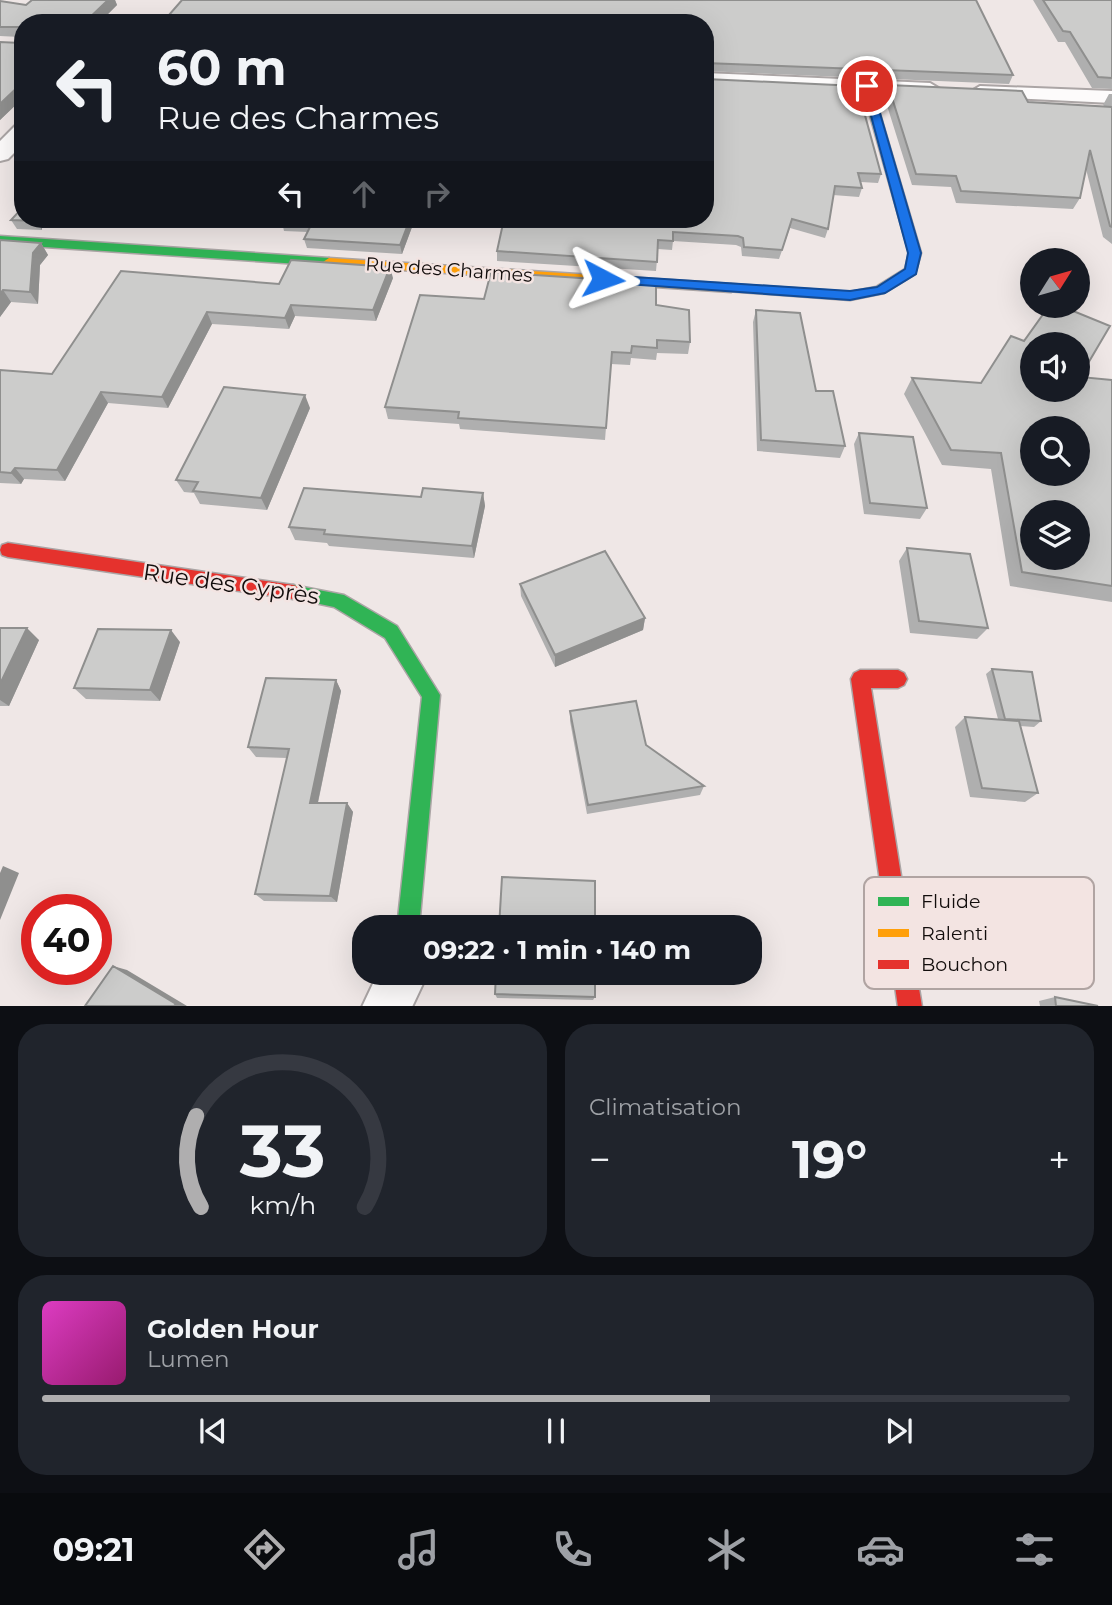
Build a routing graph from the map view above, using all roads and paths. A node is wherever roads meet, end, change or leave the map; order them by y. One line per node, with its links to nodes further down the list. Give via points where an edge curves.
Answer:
1 (714, 79): 2 (street)
2 (867, 86): 3 (street); 6 (street, Rue des Charmes, via 915,253 911,271 880,290 860,294)
3 (1112, 97)
4 (14, 140): 5 (street)
5 (0, 154)
6 (0, 240)
7 (8, 550): 10 (street, Rue des Cyprès, via 338,600 391,632 431,695)
8 (898, 679): 9 (street, via 860,679)
9 (890, 877)
10 (409, 915)
11 (397, 985): 12 (street)
12 (386, 1006)

